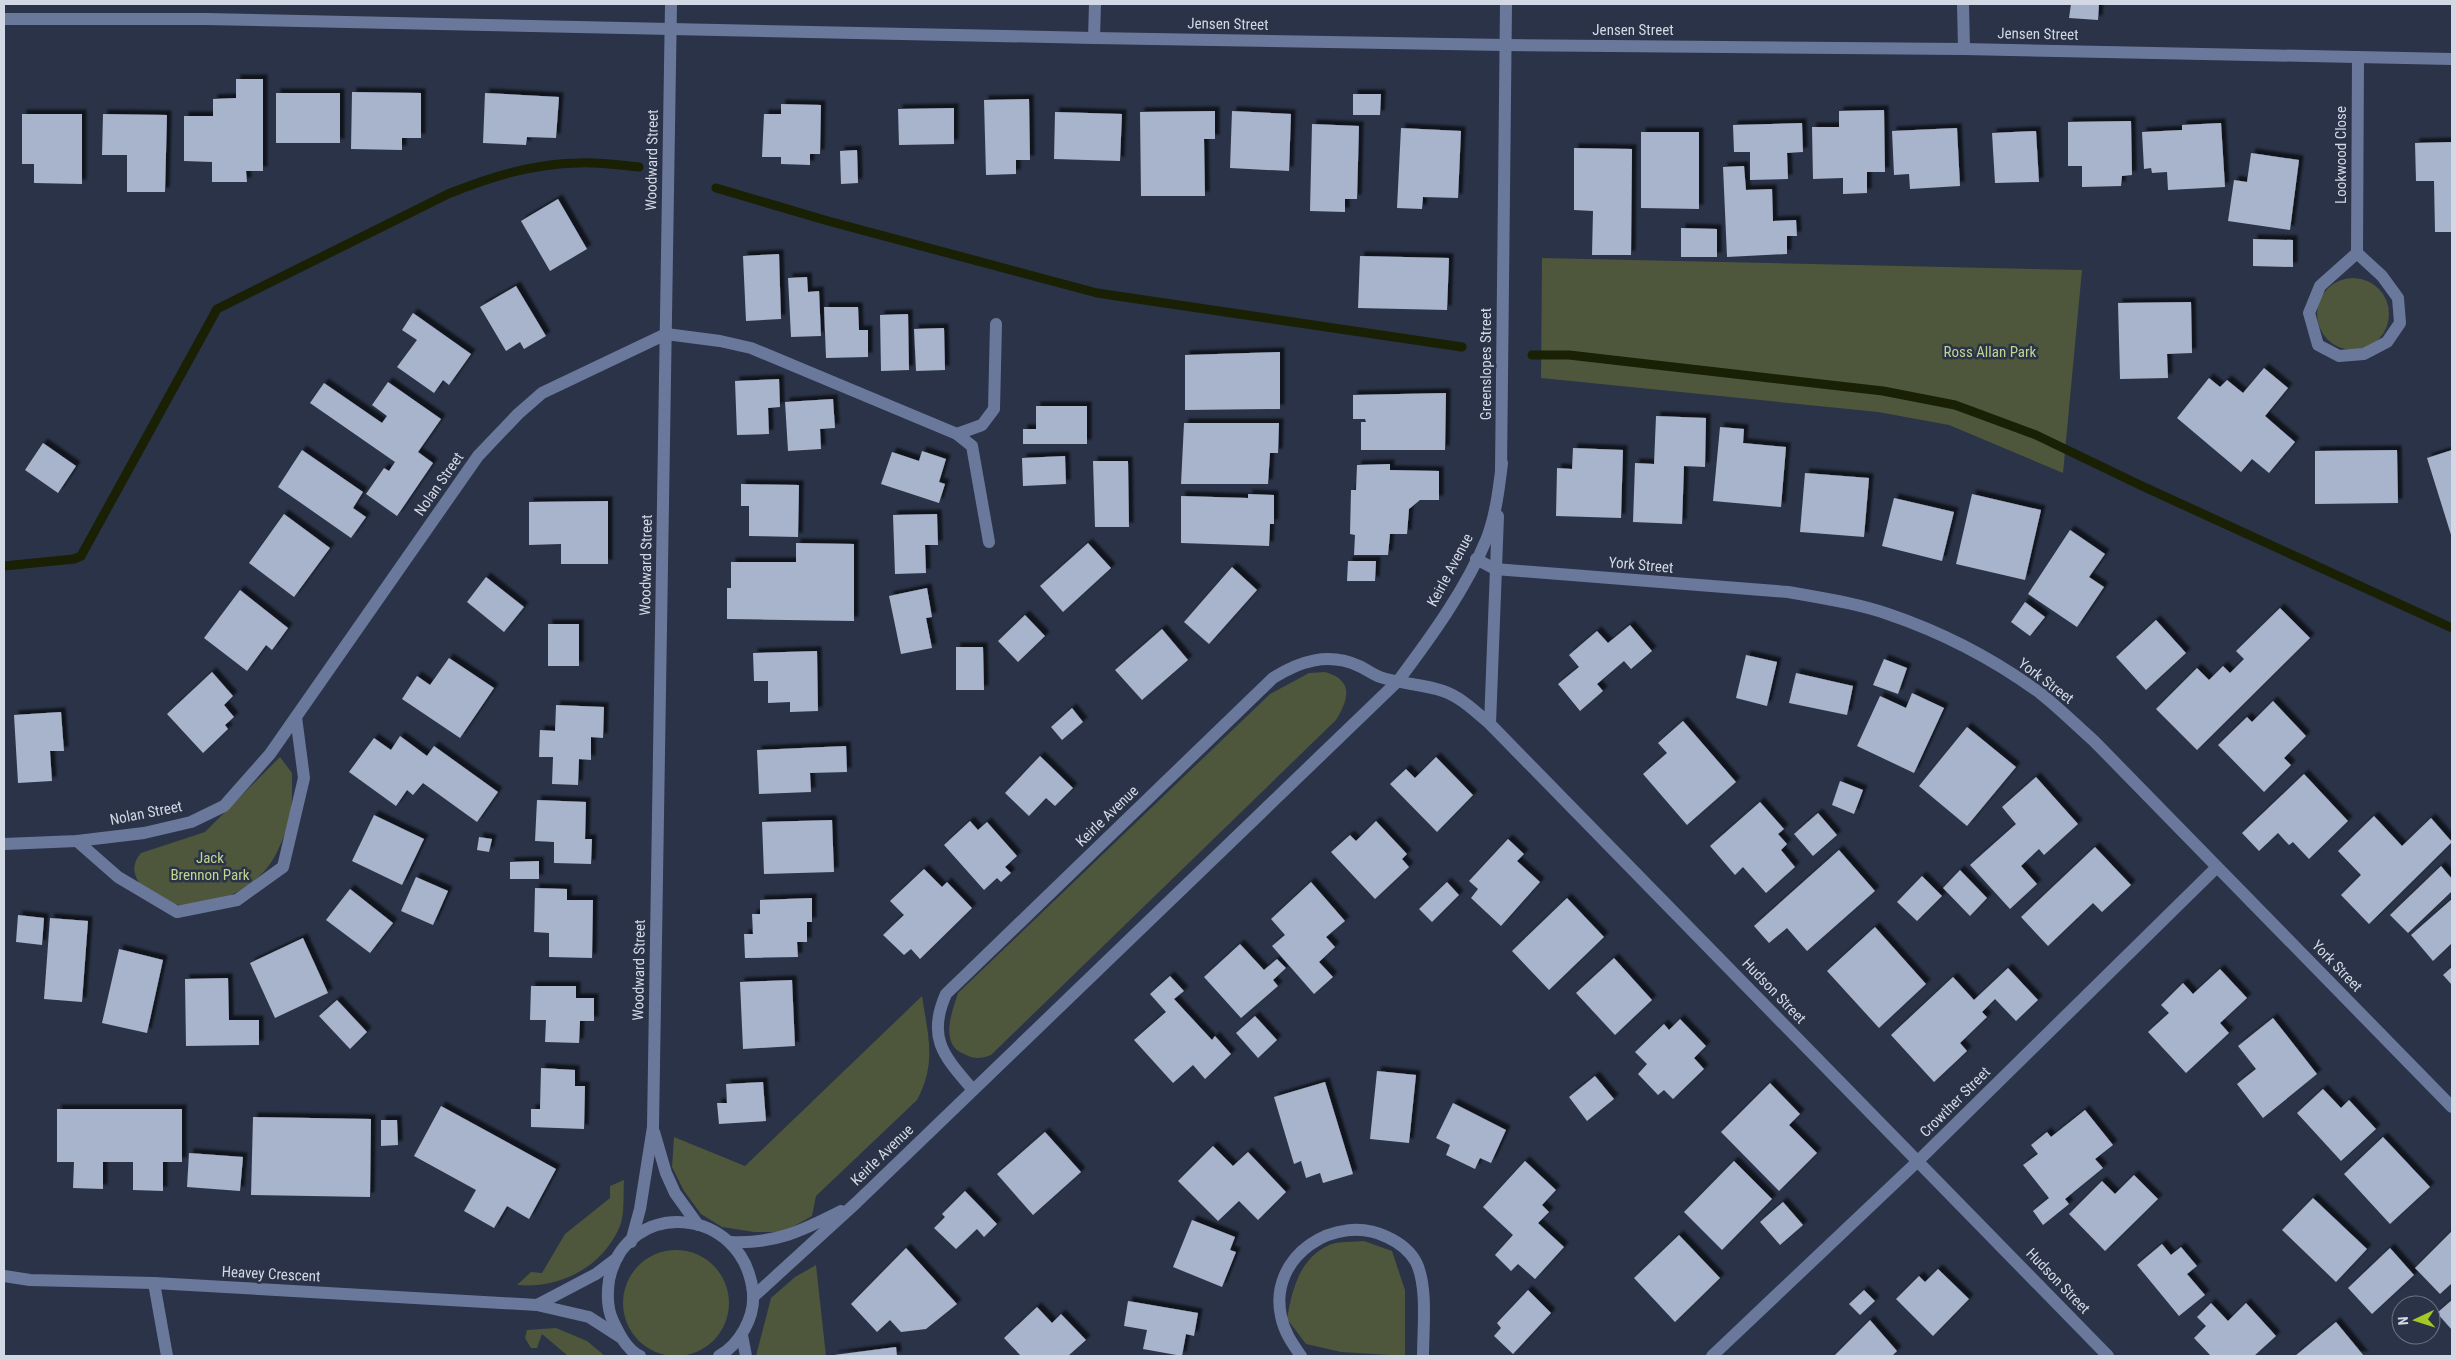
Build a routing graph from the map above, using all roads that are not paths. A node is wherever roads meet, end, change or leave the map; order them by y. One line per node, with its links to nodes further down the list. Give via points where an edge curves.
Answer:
1 (671, 4): 6 (street, Woodward Street)
2 (1094, 4): 7 (street)
3 (1506, 4): 8 (street, Greenslopes Street)
4 (1963, 4): 9 (street)
5 (4, 19): 6 (street, Jensen Street, via 216,19)
6 (671, 28): 7 (street, Jensen Street); 14 (street, Woodward Street)
7 (1094, 38): 8 (street, Jensen Street)
8 (1505, 45): 9 (street, Jensen Street); 16 (street, Greenslopes Street)
9 (1964, 49): 10 (street, Jensen Street)
10 (2358, 57): 11 (street, Jensen Street); 12 (street, Lookwood Close)
11 (2452, 58)
12 (2357, 253): 12 (street, via 2382,276 2398,298 2400,323 2388,342 2364,354 2339,356 2318,345 2309,312 2320,286)
13 (996, 324): 15 (street, via 994,408 982,425)
14 (666, 334): 15 (street, via 751,348); 21 (street, Nolan Street, via 542,393 518,414 478,456); 28 (street, Woodward Street)
15 (957, 434): 17 (street, via 972,446)
16 (1502, 463): 18 (street, Keirle Avenue, via 1493,519); 19 (street, Greenslopes Street)
17 (989, 542)
18 (1476, 560): 19 (street, York Street); 20 (street, Keirle Avenue, via 1438,627)
19 (1495, 569): 22 (street, Greenslopes Street); 25 (street, York Street, via 1788,592 1888,614 1986,659 2040,694 2094,741)
20 (1398, 681): 22 (street, Hudson Street, via 1445,692); 26 (street, Keirle Avenue); 26 (street, Keirle Avenue, via 1332,658 1308,660 1273,678 946,994 937,1013 941,1048)
21 (296, 717): 23 (street, Nolan Street, via 270,754 224,806 191,822 144,833); 23 (street, via 304,778 283,867 237,900 177,912 118,877)
22 (1490, 724): 29 (street, Hudson Street)
23 (77, 841): 24 (street, Nolan Street)
24 (4, 844)
25 (2217, 867): 27 (street, York Street); 29 (street, Crowther Street)
26 (973, 1090): 30 (street, Keirle Avenue)
27 (2452, 1107)
28 (653, 1127): 31 (street, Woodward Street, via 675,1193); 32 (street, Woodward Street, via 640,1209)
29 (1918, 1161): 47 (street, Crowther Street); 48 (street, Hudson Street)
30 (856, 1203): 33 (street, Keirle Avenue, via 811,1227 780,1238 755,1243); 37 (street, Keirle Avenue)
31 (698, 1225): 32 (street, via 664,1223 642,1232); 33 (street, via 711,1228)
32 (631, 1242): 34 (street)
33 (731, 1242): 37 (street, via 751,1277)
34 (619, 1256): 38 (street, via 596,1274); 40 (street, via 612,1268 607,1292 610,1316)
35 (4, 1276): 36 (street, Heavey Crescent, via 30,1280)
36 (154, 1283): 38 (street, Heavey Crescent); 41 (street)
37 (753, 1298): 39 (street, via 750,1317)
38 (537, 1305): 40 (street, Heavey Crescent, via 589,1317)
39 (742, 1335): 43 (street); 44 (street)
40 (627, 1346): 42 (street)
41 (167, 1356)
42 (640, 1356)
43 (719, 1356)
44 (746, 1356)
45 (1301, 1356): 46 (street, via 1287,1337 1280,1314 1281,1290 1289,1267 1304,1248 1325,1234 1350,1228 1376,1231 1398,1242 1416,1261 1422,1286)
46 (1423, 1356)
47 (1712, 1356)
48 (2108, 1356)

